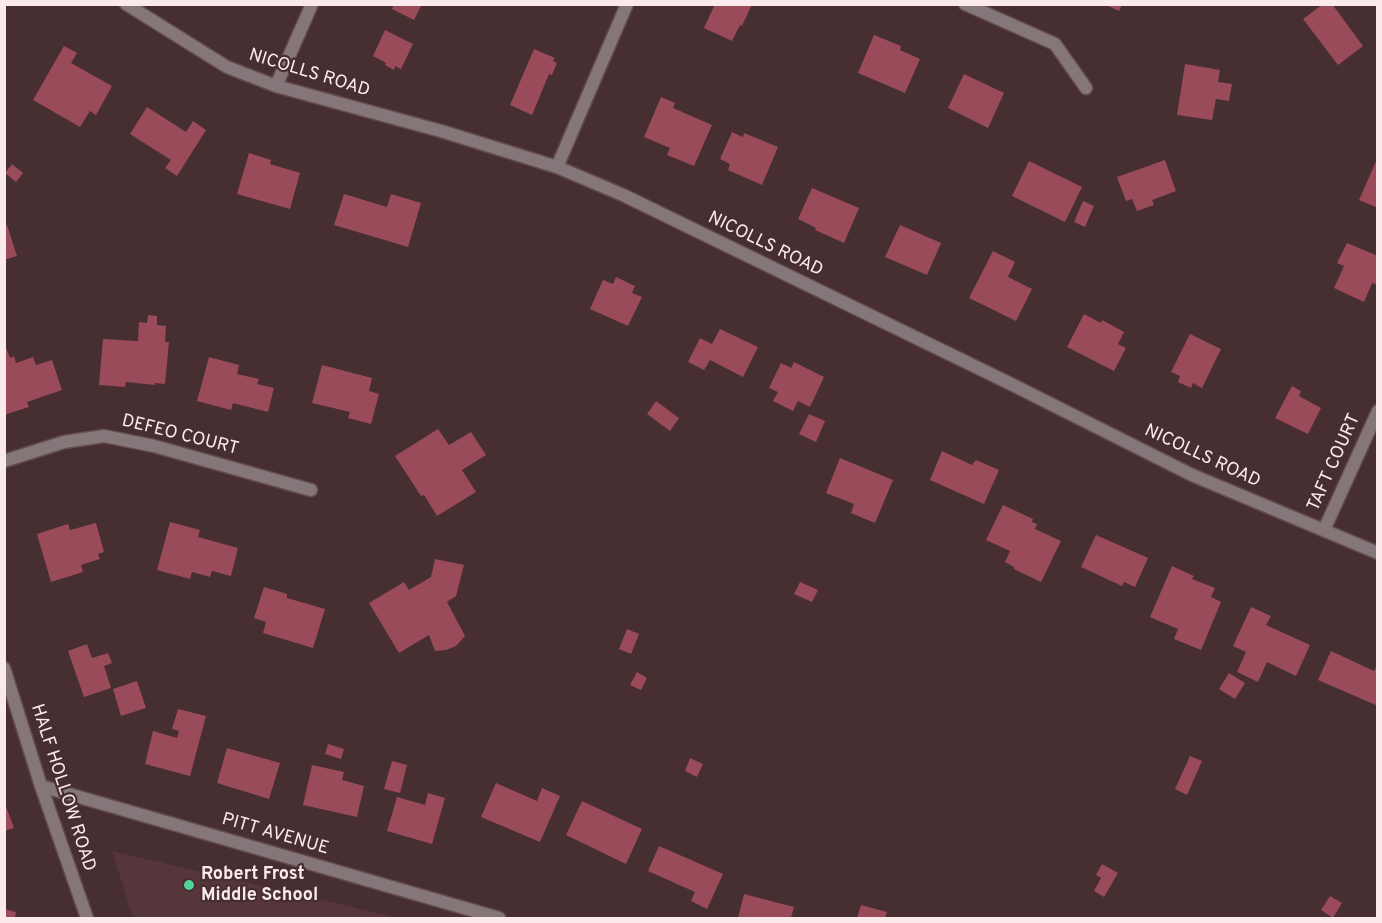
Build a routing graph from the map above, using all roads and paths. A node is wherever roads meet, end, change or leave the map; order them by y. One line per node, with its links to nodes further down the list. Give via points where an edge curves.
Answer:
1 (126, 4): 5 (street, NICOLLS ROAD, via 227,67)
2 (312, 4): 5 (street)
3 (627, 4): 7 (street)
4 (965, 4): 6 (street, via 1055,44)
5 (276, 86): 7 (street, NICOLLS ROAD)
6 (1086, 88)
7 (557, 167): 11 (street, NICOLLS ROAD, via 623,195 1192,475)
8 (1377, 411): 11 (street, TAFT COURT)
9 (4, 461): 10 (street, DEFEO COURT, via 64,442 104,436)
10 (311, 490)
11 (1324, 530): 12 (street, NICOLLS ROAD)
12 (1377, 553)
13 (4, 668): 14 (street, HALF HOLLOW ROAD)
14 (41, 786): 15 (street, HALF HOLLOW ROAD); 16 (street, PITT AVENUE)
15 (87, 918)
16 (499, 918)

